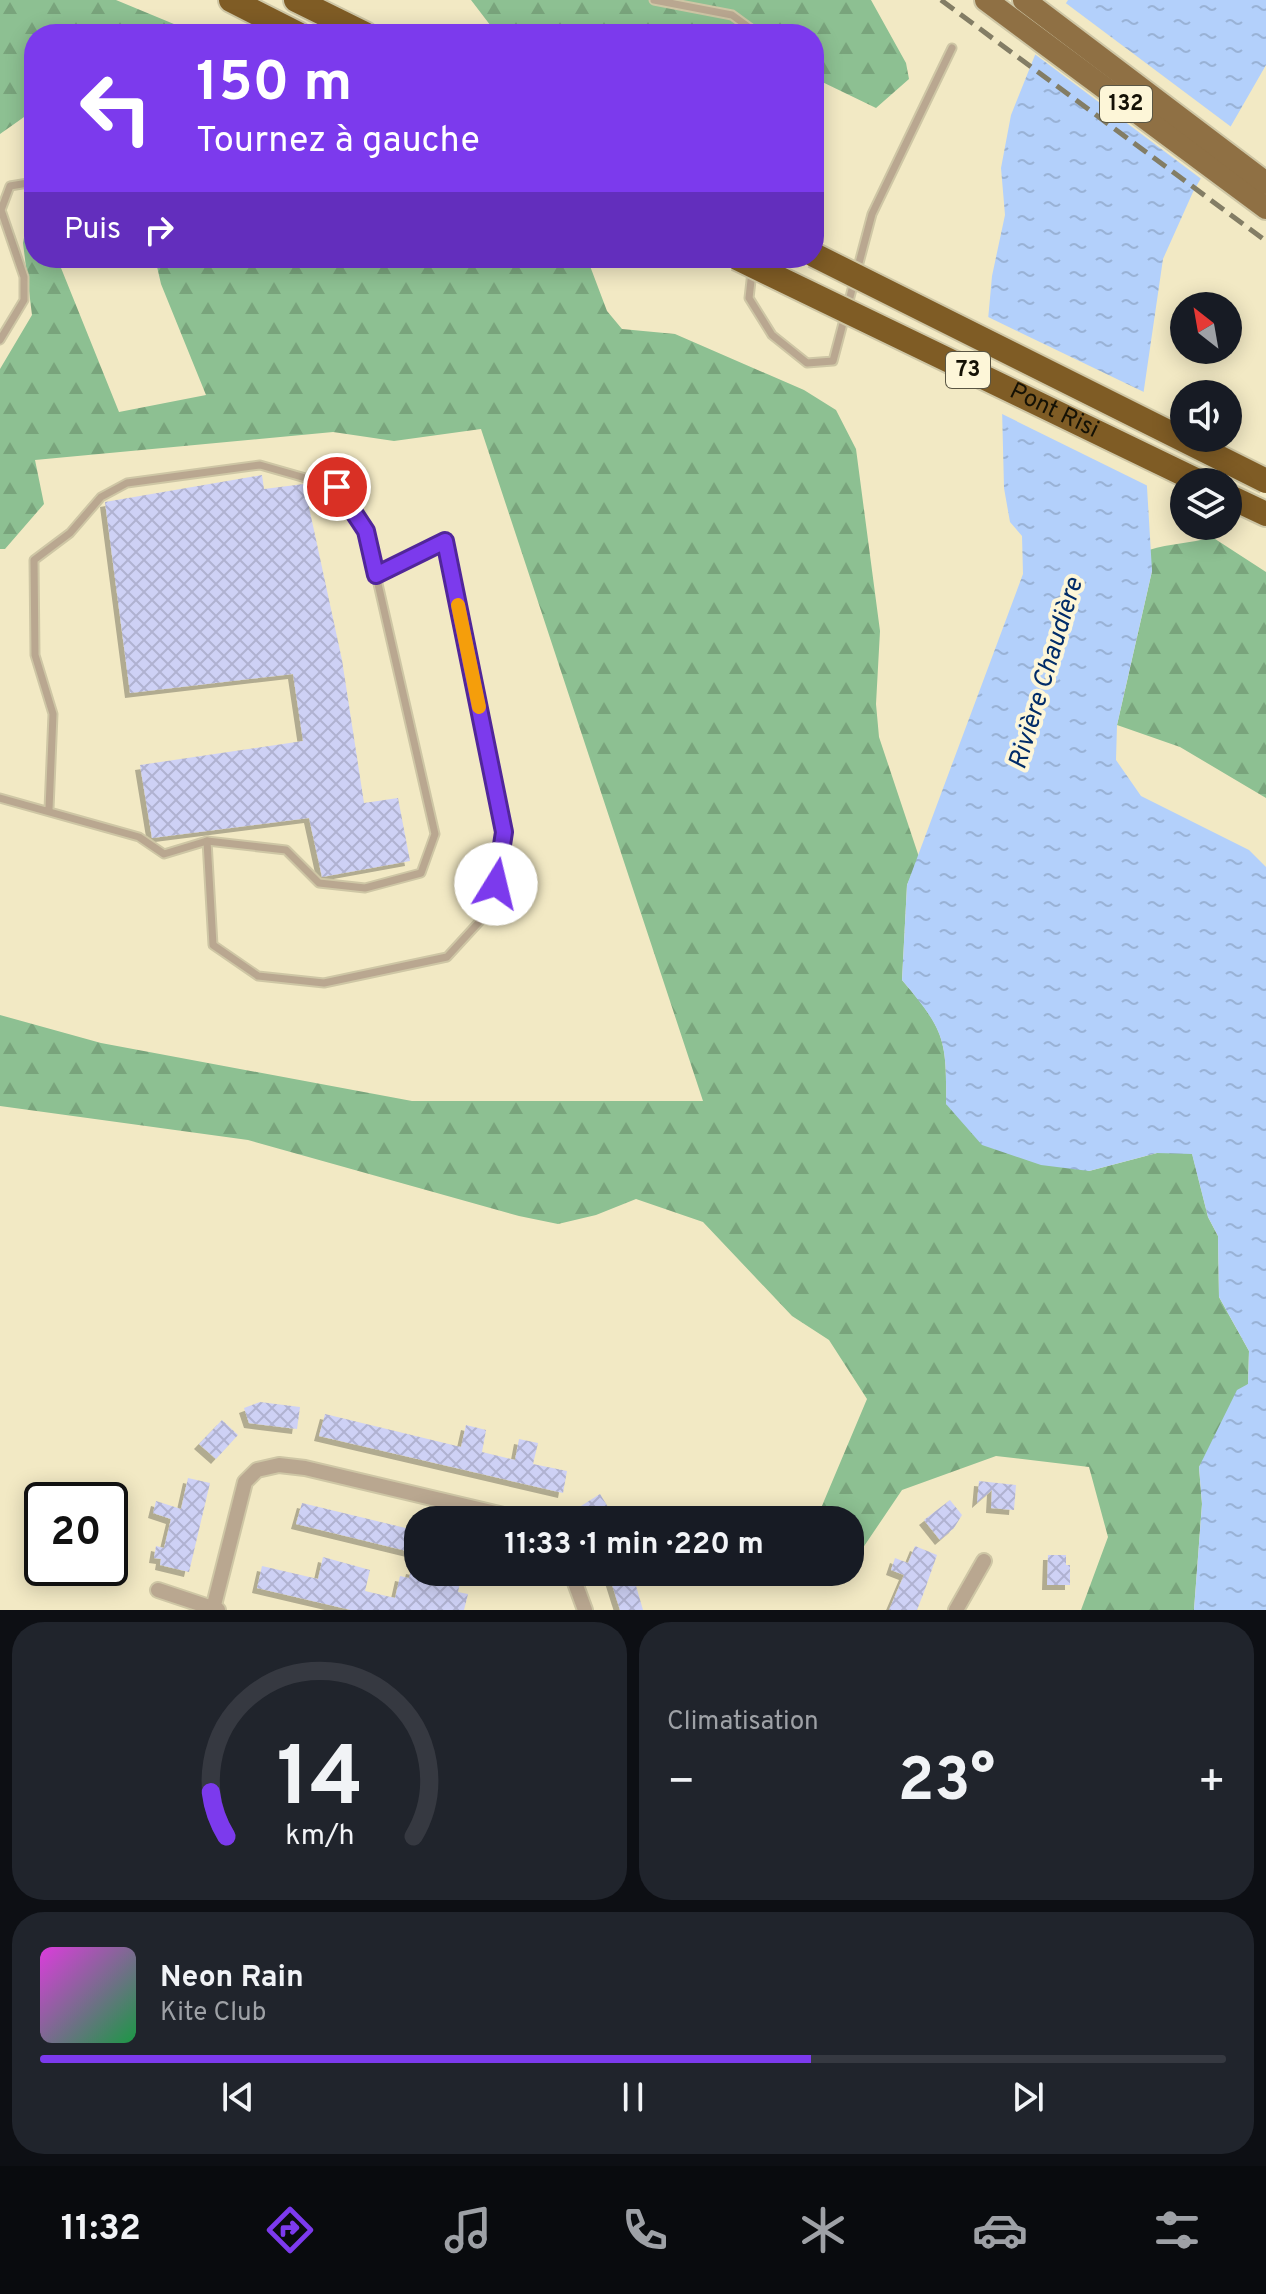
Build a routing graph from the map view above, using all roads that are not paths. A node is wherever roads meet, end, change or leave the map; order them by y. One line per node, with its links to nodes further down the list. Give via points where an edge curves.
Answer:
1 (231, 0): 6 (highway)
2 (296, 0): 7 (highway)
3 (654, 0): 8 (lane, via 732,15)
4 (986, 0): 12 (main road, 132)
5 (1024, 0): 10 (main road, 132)
6 (278, 24)
7 (345, 24)
8 (744, 24)
9 (952, 48): 14 (lane, via 872,214 833,361 807,363 772,335 749,298)
10 (1266, 183)
11 (24, 184): 16 (lane, via 10,186 1,210 24,277 24,300)
12 (1266, 208)
13 (824, 260): 18 (highway, Pont Risi / 73, bridge)
14 (752, 268)
15 (758, 268): 17 (highway, Pont Risi / 73, bridge)
16 (0, 340)
17 (1171, 468)
18 (1266, 481)
19 (1242, 503): 20 (highway)
20 (1266, 514)
21 (376, 575): 23 (lane, via 366,531 337,487 260,465 127,483 101,497 70,533 34,560 35,655 53,714); 24 (lane, via 435,834 421,873 365,888 319,883 286,850); 24 (lane, via 445,541 504,832 491,909 447,957 324,983 258,976 213,945)
22 (0, 798): 23 (lane)
23 (49, 809): 24 (lane, via 139,837 164,854)
24 (207, 841)
25 (468, 1506): 29 (street, via 330,1472 279,1465 257,1470 245,1482)
26 (984, 1561): 31 (street)
27 (576, 1586): 30 (street)
28 (158, 1590): 29 (street)
29 (216, 1609)
30 (585, 1610)
31 (956, 1610)

